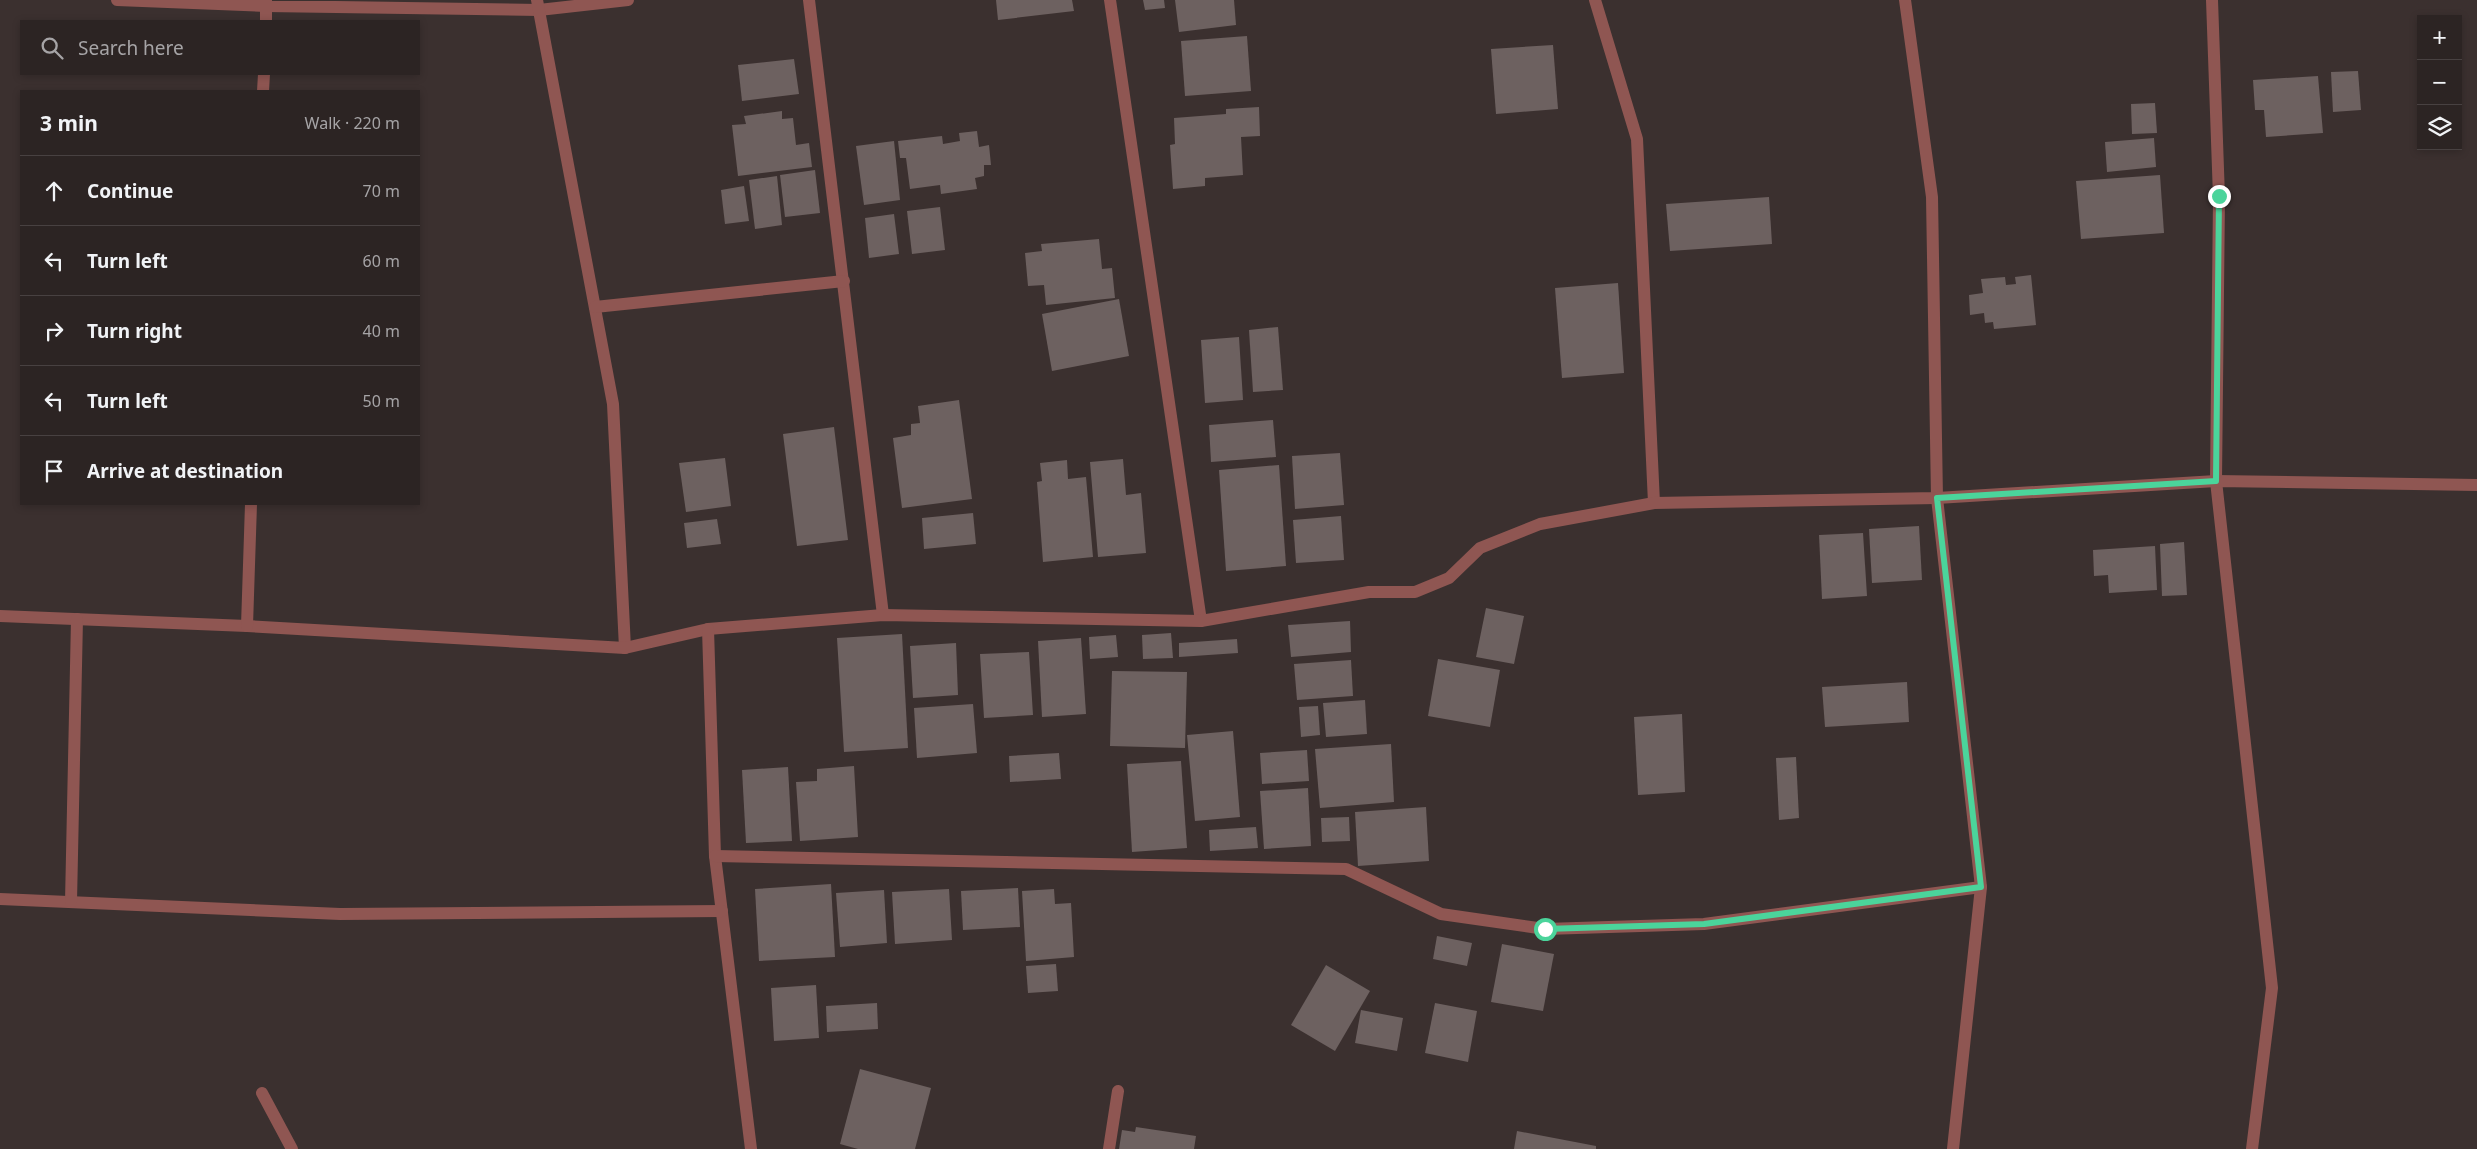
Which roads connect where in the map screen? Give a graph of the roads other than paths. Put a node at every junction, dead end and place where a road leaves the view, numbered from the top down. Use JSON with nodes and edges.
{"nodes":[{"id":1,"x":117,"y":0,"type":"edge"},
{"id":2,"x":628,"y":0,"type":"edge"},
{"id":3,"x":810,"y":0,"type":"edge"},
{"id":4,"x":1110,"y":0,"type":"edge"},
{"id":5,"x":1595,"y":0,"type":"edge"},
{"id":6,"x":1905,"y":0,"type":"edge"},
{"id":7,"x":2212,"y":0,"type":"edge"},
{"id":8,"x":266,"y":3,"type":"edge"},
{"id":9,"x":538,"y":5,"type":"edge"},
{"id":10,"x":266,"y":20,"type":"edge"},
{"id":11,"x":264,"y":75,"type":"edge"},
{"id":12,"x":264,"y":90,"type":"edge"},
{"id":13,"x":844,"y":281,"type":"junction"},
{"id":14,"x":595,"y":307,"type":"junction"},
{"id":15,"x":2216,"y":481,"type":"junction"},
{"id":16,"x":2477,"y":485,"type":"edge"},
{"id":17,"x":1937,"y":498,"type":"junction"},
{"id":18,"x":1654,"y":503,"type":"junction"},
{"id":19,"x":251,"y":505,"type":"edge"},
{"id":20,"x":883,"y":615,"type":"junction"},
{"id":21,"x":0,"y":616,"type":"edge"},
{"id":22,"x":77,"y":619,"type":"junction"},
{"id":23,"x":1200,"y":621,"type":"junction"},
{"id":24,"x":247,"y":626,"type":"junction"},
{"id":25,"x":708,"y":629,"type":"junction"},
{"id":26,"x":625,"y":648,"type":"junction"},
{"id":27,"x":715,"y":856,"type":"junction"},
{"id":28,"x":1981,"y":887,"type":"junction"},
{"id":29,"x":0,"y":899,"type":"edge"},
{"id":30,"x":71,"y":902,"type":"junction"},
{"id":31,"x":722,"y":911,"type":"junction"},
{"id":32,"x":1118,"y":1091,"type":"dead end"},
{"id":33,"x":262,"y":1092,"type":"dead end"},
{"id":34,"x":292,"y":1149,"type":"edge"},
{"id":35,"x":751,"y":1149,"type":"edge"},
{"id":36,"x":1109,"y":1149,"type":"edge"},
{"id":37,"x":1953,"y":1149,"type":"edge"},
{"id":38,"x":2252,"y":1149,"type":"edge"}],
"edges":[{"from":1,"to":8,"type":"street"},
{"from":2,"to":9,"type":"street"},
{"from":3,"to":13,"type":"street"},
{"from":4,"to":23,"type":"street"},
{"from":5,"to":18,"type":"street"},
{"from":6,"to":17,"type":"street"},
{"from":7,"to":15,"type":"street"},
{"from":8,"to":9,"type":"street"},
{"from":8,"to":10,"type":"street"},
{"from":9,"to":14,"type":"street"},
{"from":11,"to":12,"type":"street"},
{"from":13,"to":14,"type":"street"},
{"from":13,"to":20,"type":"street"},
{"from":14,"to":26,"type":"street"},
{"from":15,"to":16,"type":"street"},
{"from":15,"to":17,"type":"street"},
{"from":15,"to":38,"type":"street"},
{"from":17,"to":18,"type":"street"},
{"from":17,"to":28,"type":"street"},
{"from":18,"to":23,"type":"street"},
{"from":19,"to":24,"type":"street"},
{"from":20,"to":23,"type":"street"},
{"from":20,"to":25,"type":"street"},
{"from":21,"to":22,"type":"street"},
{"from":22,"to":24,"type":"street"},
{"from":22,"to":30,"type":"street"},
{"from":24,"to":26,"type":"street"},
{"from":25,"to":26,"type":"street"},
{"from":25,"to":27,"type":"street"},
{"from":27,"to":28,"type":"street"},
{"from":27,"to":31,"type":"street"},
{"from":28,"to":37,"type":"street"},
{"from":29,"to":30,"type":"street"},
{"from":30,"to":31,"type":"street"},
{"from":31,"to":35,"type":"street"},
{"from":32,"to":36,"type":"street"},
{"from":33,"to":34,"type":"street"}]}
